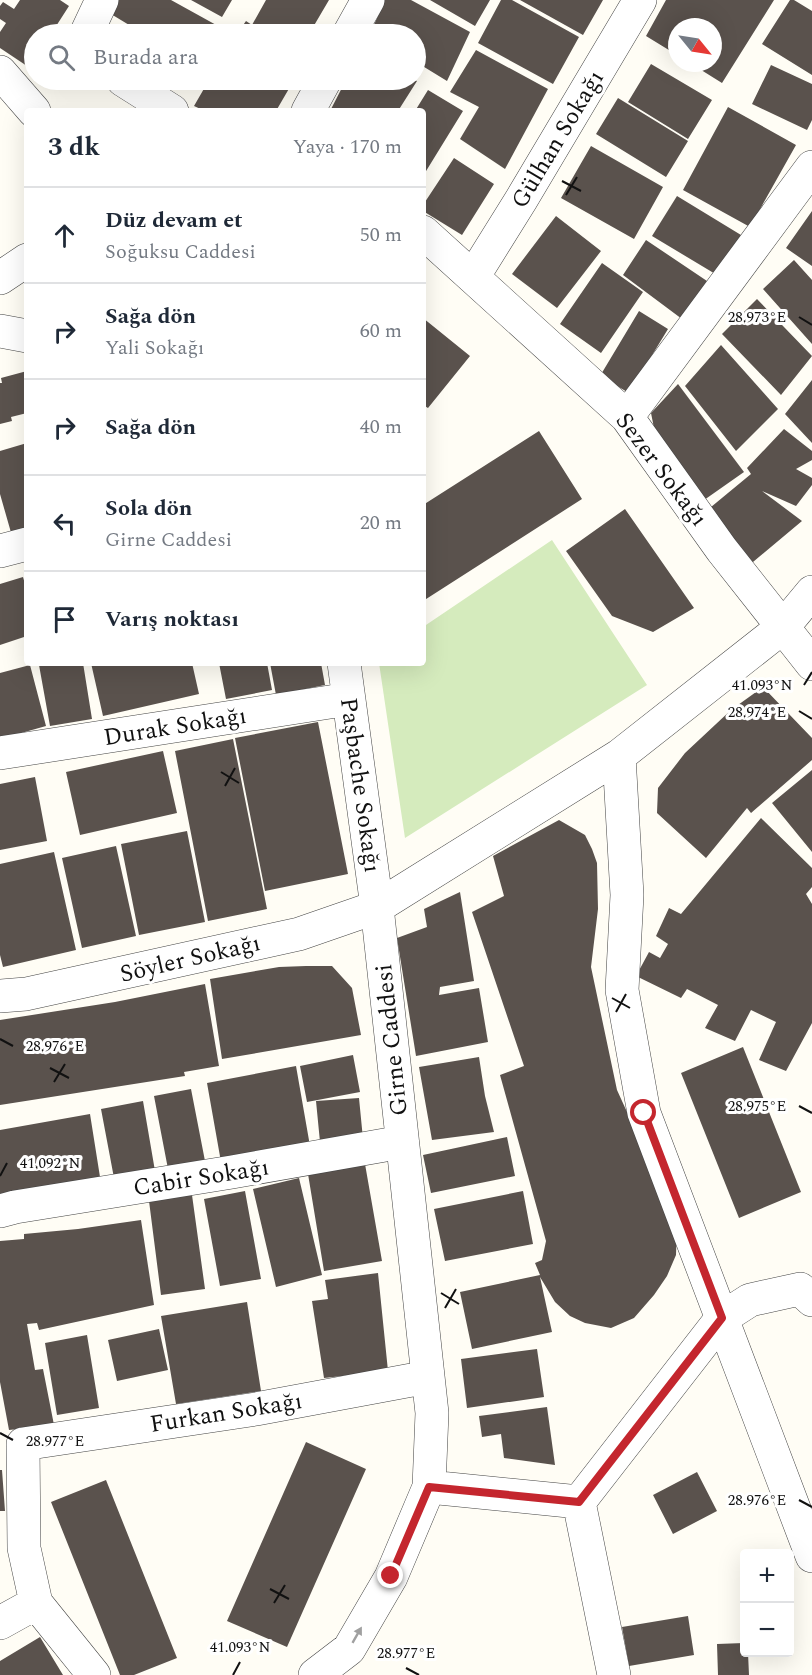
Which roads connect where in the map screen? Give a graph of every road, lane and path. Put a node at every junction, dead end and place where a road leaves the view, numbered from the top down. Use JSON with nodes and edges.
{"nodes":[{"id":1,"x":102,"y":0,"type":"edge"},
{"id":2,"x":368,"y":0,"type":"edge"},
{"id":3,"x":640,"y":0,"type":"edge"},
{"id":4,"x":91,"y":24,"type":"edge"},
{"id":5,"x":355,"y":24,"type":"edge"},
{"id":6,"x":0,"y":72,"type":"edge"},
{"id":7,"x":139,"y":90,"type":"edge"},
{"id":8,"x":320,"y":90,"type":"edge"},
{"id":9,"x":0,"y":98,"type":"edge"},
{"id":10,"x":30,"y":108,"type":"edge"},
{"id":11,"x":167,"y":108,"type":"edge"},
{"id":12,"x":310,"y":108,"type":"edge"},
{"id":13,"x":24,"y":111,"type":"edge"},
{"id":14,"x":812,"y":167,"type":"edge"},
{"id":15,"x":426,"y":235,"type":"edge"},
{"id":16,"x":426,"y":254,"type":"edge"},
{"id":17,"x":24,"y":262,"type":"edge"},
{"id":18,"x":473,"y":277,"type":"junction"},
{"id":19,"x":0,"y":278,"type":"edge"},
{"id":20,"x":0,"y":331,"type":"edge"},
{"id":21,"x":24,"y":335,"type":"edge"},
{"id":22,"x":627,"y":417,"type":"junction"},
{"id":23,"x":24,"y":545,"type":"edge"},
{"id":24,"x":0,"y":551,"type":"edge"},
{"id":25,"x":812,"y":592,"type":"edge"},
{"id":26,"x":783,"y":627,"type":"junction"},
{"id":27,"x":812,"y":664,"type":"edge"},
{"id":28,"x":344,"y":666,"type":"edge"},
{"id":29,"x":349,"y":699,"type":"junction"},
{"id":30,"x":0,"y":753,"type":"edge"},
{"id":31,"x":618,"y":756,"type":"junction"},
{"id":32,"x":377,"y":907,"type":"junction"},
{"id":33,"x":0,"y":996,"type":"edge"},
{"id":34,"x":402,"y":1142,"type":"junction"},
{"id":35,"x":0,"y":1211,"type":"edge"},
{"id":36,"x":812,"y":1300,"type":"edge"},
{"id":37,"x":722,"y":1318,"type":"junction"},
{"id":38,"x":428,"y":1377,"type":"junction"},
{"id":39,"x":12,"y":1438,"type":"edge"},
{"id":40,"x":429,"y":1487,"type":"junction"},
{"id":41,"x":579,"y":1502,"type":"junction"},
{"id":42,"x":812,"y":1556,"type":"edge"},
{"id":43,"x":36,"y":1603,"type":"junction"},
{"id":44,"x":0,"y":1623,"type":"edge"},
{"id":45,"x":94,"y":1675,"type":"edge"},
{"id":46,"x":315,"y":1675,"type":"edge"},
{"id":47,"x":614,"y":1675,"type":"edge"}],
"edges":[{"from":1,"to":4,"type":"street"},
{"from":2,"to":5,"type":"street"},
{"from":3,"to":18,"type":"street","name":"Gülhan Sokağı"},
{"from":6,"to":10,"type":"street"},
{"from":7,"to":11,"type":"street"},
{"from":8,"to":12,"type":"street"},
{"from":9,"to":13,"type":"street"},
{"from":14,"to":22,"type":"street"},
{"from":15,"to":18,"type":"street","name":"Sezer Sokağı"},
{"from":16,"to":18,"type":"street"},
{"from":17,"to":19,"type":"street"},
{"from":18,"to":22,"type":"street","name":"Sezer Sokağı"},
{"from":20,"to":21,"type":"street"},
{"from":22,"to":26,"type":"street","name":"Sezer Sokağı"},
{"from":23,"to":24,"type":"street"},
{"from":25,"to":26,"type":"street"},
{"from":26,"to":27,"type":"street","name":"Sezer Sokağı"},
{"from":26,"to":31,"type":"street"},
{"from":28,"to":29,"type":"street","name":"Paşbache Sokağı"},
{"from":29,"to":30,"type":"street","name":"Durak Sokağı"},
{"from":29,"to":32,"type":"street","name":"Paşbache Sokağı"},
{"from":31,"to":32,"type":"street"},
{"from":31,"to":37,"type":"street"},
{"from":32,"to":33,"type":"street","name":"Söyler Sokağı"},
{"from":32,"to":34,"type":"street","name":"Girne Caddesi"},
{"from":34,"to":35,"type":"street","name":"Cabir Sokağı"},
{"from":34,"to":38,"type":"street","name":"Girne Caddesi"},
{"from":36,"to":37,"type":"street"},
{"from":37,"to":41,"type":"street"},
{"from":37,"to":42,"type":"street"},
{"from":38,"to":39,"type":"street","name":"Furkan Sokağı"},
{"from":38,"to":40,"type":"street","name":"Girne Caddesi"},
{"from":39,"to":43,"type":"street"},
{"from":40,"to":41,"type":"street"},
{"from":46,"to":40,"type":"street","name":"Girne Caddesi","one_way":true},
{"from":41,"to":47,"type":"street"},
{"from":43,"to":44,"type":"street"},
{"from":43,"to":45,"type":"street"}]}
